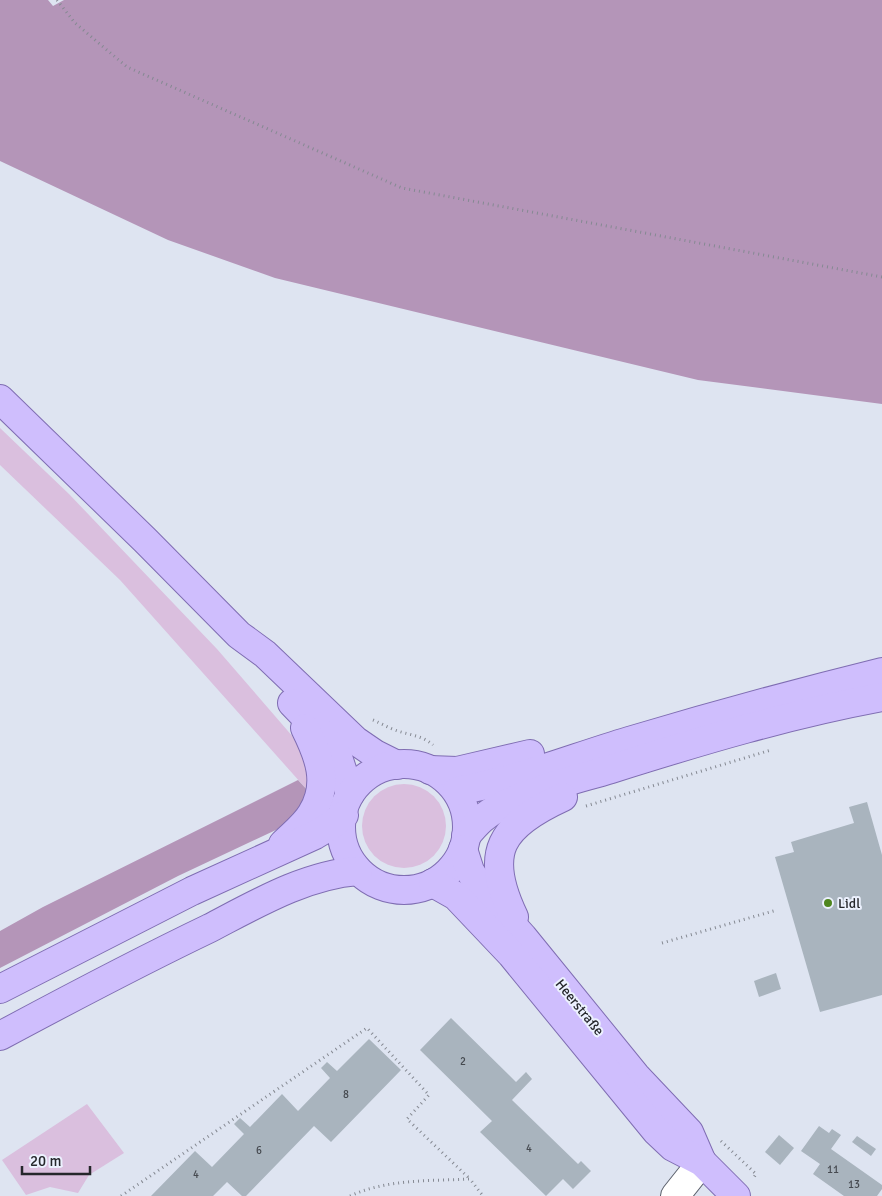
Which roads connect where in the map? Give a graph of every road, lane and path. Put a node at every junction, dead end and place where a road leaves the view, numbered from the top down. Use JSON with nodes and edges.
{"nodes":[{"id":1,"x":57,"y":0,"type":"edge"},
{"id":2,"x":882,"y":277,"type":"edge"},
{"id":3,"x":0,"y":399,"type":"edge"},
{"id":4,"x":239,"y":635,"type":"junction"},
{"id":5,"x":882,"y":672,"type":"edge"},
{"id":6,"x":882,"y":696,"type":"edge"},
{"id":7,"x":294,"y":705,"type":"junction"},
{"id":8,"x":366,"y":716,"type":"dead end"},
{"id":9,"x":778,"y":748,"type":"dead end"},
{"id":10,"x":633,"y":751,"type":"junction"},
{"id":11,"x":435,"y":760,"type":"junction"},
{"id":12,"x":397,"y":765,"type":"junction"},
{"id":13,"x":457,"y":791,"type":"junction"},
{"id":14,"x":347,"y":804,"type":"junction"},
{"id":15,"x":580,"y":808,"type":"dead end"},
{"id":16,"x":464,"y":843,"type":"junction"},
{"id":17,"x":273,"y":853,"type":"junction"},
{"id":18,"x":358,"y":871,"type":"junction"},
{"id":19,"x":433,"y":883,"type":"junction"},
{"id":20,"x":777,"y":910,"type":"dead end"},
{"id":21,"x":523,"y":937,"type":"junction"},
{"id":22,"x":662,"y":943,"type":"dead end"},
{"id":23,"x":0,"y":989,"type":"edge"},
{"id":24,"x":0,"y":1036,"type":"edge"},
{"id":25,"x":702,"y":1162,"type":"junction"},
{"id":26,"x":470,"y":1180,"type":"junction"},
{"id":27,"x":121,"y":1196,"type":"edge"},
{"id":28,"x":350,"y":1196,"type":"edge"},
{"id":29,"x":483,"y":1196,"type":"edge"},
{"id":30,"x":675,"y":1196,"type":"edge"},
{"id":31,"x":736,"y":1196,"type":"edge"}],
"edges":[{"from":1,"to":2,"type":"path"},
{"from":3,"to":4,"type":"main road"},
{"from":4,"to":7,"type":"main road"},
{"from":4,"to":12,"type":"main road"},
{"from":5,"to":10,"type":"main road"},
{"from":6,"to":10,"type":"main road"},
{"from":7,"to":14,"type":"main road"},
{"from":7,"to":17,"type":"main road"},
{"from":8,"to":11,"type":"path"},
{"from":9,"to":15,"type":"path"},
{"from":10,"to":11,"type":"main road"},
{"from":10,"to":13,"type":"main road"},
{"from":10,"to":16,"type":"main road"},
{"from":10,"to":21,"type":"main road"},
{"from":11,"to":12,"type":"main road"},
{"from":11,"to":13,"type":"main road"},
{"from":12,"to":14,"type":"main road"},
{"from":13,"to":16,"type":"main road"},
{"from":14,"to":17,"type":"main road"},
{"from":14,"to":18,"type":"main road"},
{"from":16,"to":19,"type":"main road"},
{"from":16,"to":21,"type":"main road","name":"Heerstraße"},
{"from":17,"to":23,"type":"main road"},
{"from":18,"to":19,"type":"main road"},
{"from":18,"to":24,"type":"main road"},
{"from":19,"to":25,"type":"main road","name":"Heerstraße"},
{"from":20,"to":22,"type":"path"},
{"from":21,"to":25,"type":"main road","name":"Heerstraße"},
{"from":25,"to":30,"type":"street"},
{"from":25,"to":31,"type":"main road","name":"Heerstraße"},
{"from":26,"to":27,"type":"path"},
{"from":26,"to":28,"type":"path"},
{"from":26,"to":29,"type":"path"}]}
